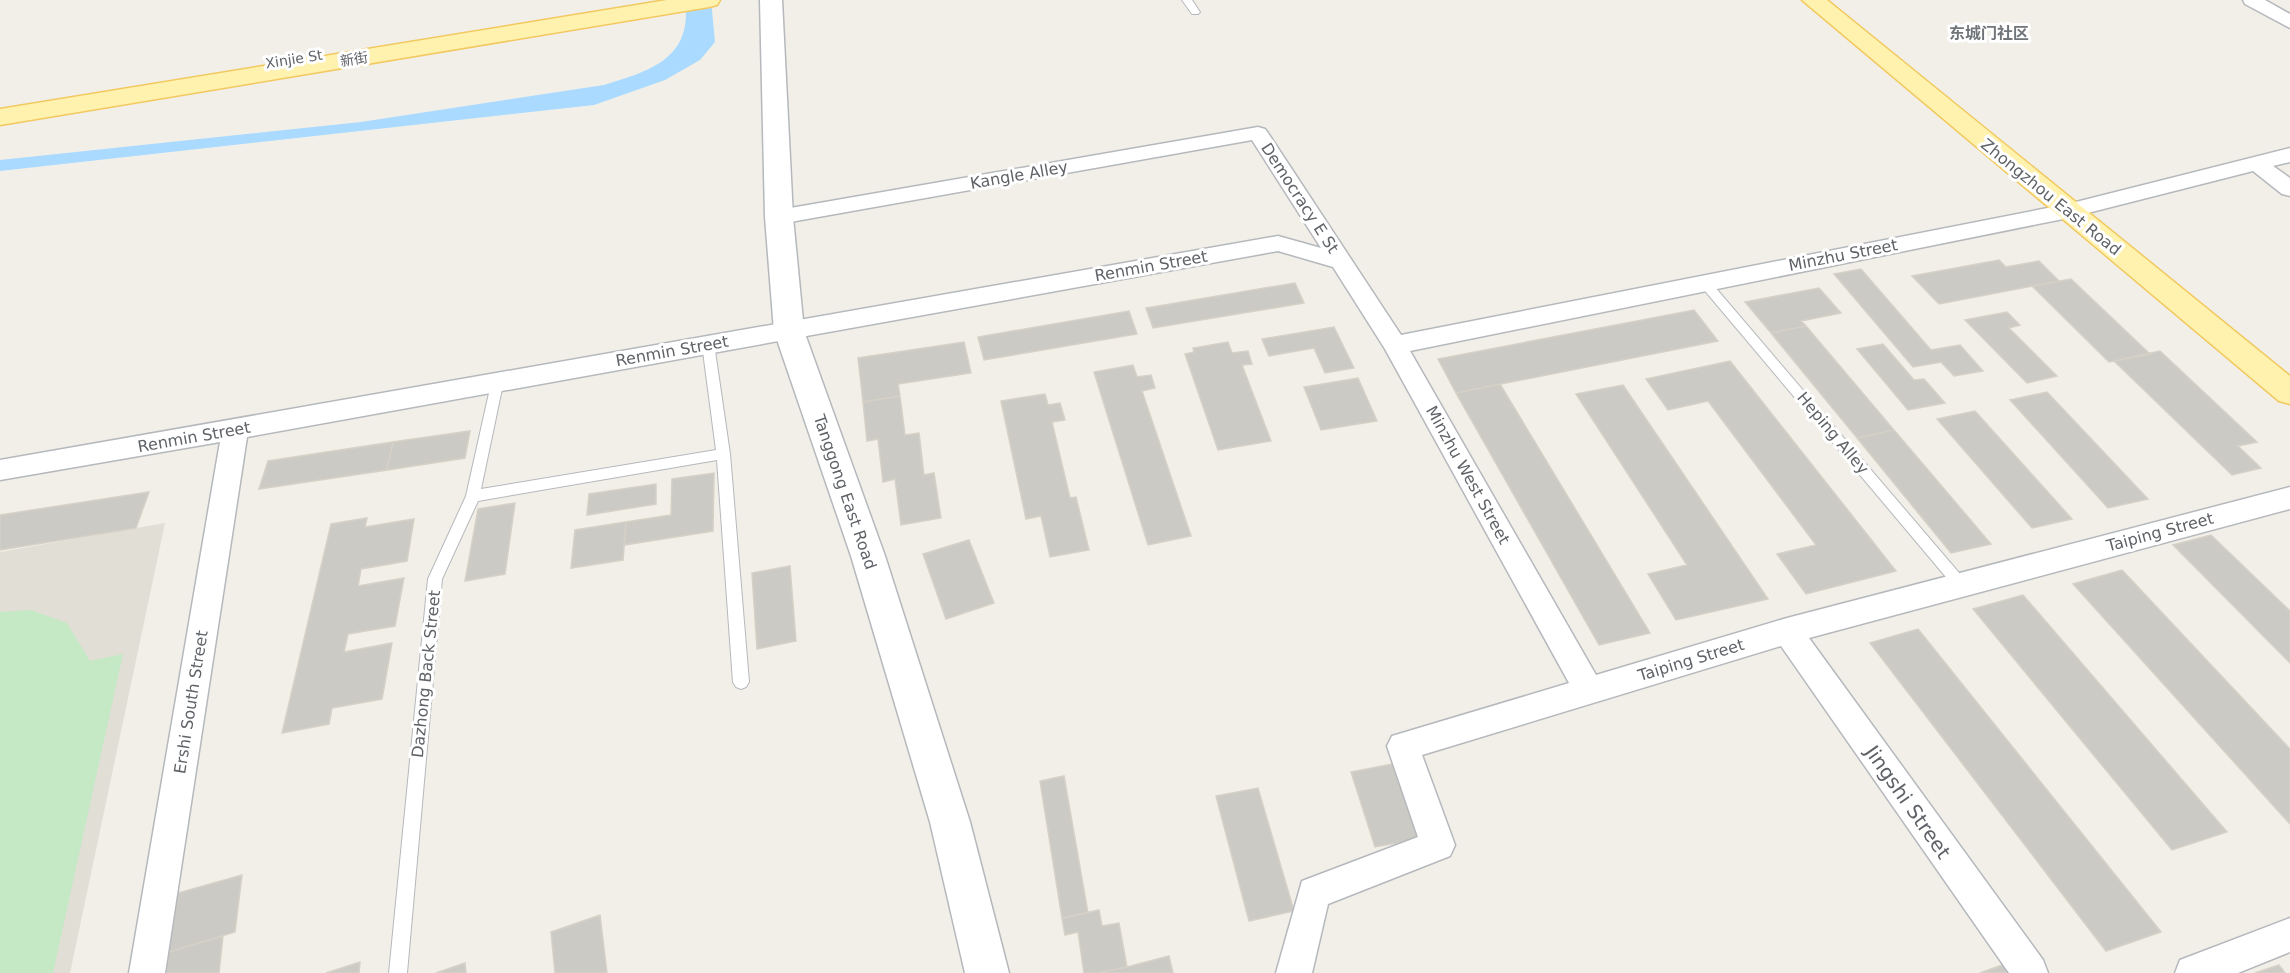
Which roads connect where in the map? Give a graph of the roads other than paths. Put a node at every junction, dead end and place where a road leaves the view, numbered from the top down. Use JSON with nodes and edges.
{"nodes":[{"id":1,"x":709,"y":0,"type":"edge"},
{"id":2,"x":771,"y":0,"type":"edge"},
{"id":3,"x":1187,"y":0,"type":"edge"},
{"id":4,"x":1813,"y":0,"type":"edge"},
{"id":5,"x":1837,"y":0,"type":"edge"},
{"id":6,"x":2252,"y":0,"type":"edge"},
{"id":7,"x":661,"y":4,"type":"edge"},
{"id":8,"x":1195,"y":12,"type":"dead end"},
{"id":9,"x":2290,"y":22,"type":"edge"},
{"id":10,"x":0,"y":107,"type":"edge"},
{"id":11,"x":0,"y":117,"type":"edge"},
{"id":12,"x":1258,"y":133,"type":"joint"},
{"id":13,"x":2290,"y":155,"type":"edge"},
{"id":14,"x":2256,"y":163,"type":"junction"},
{"id":15,"x":2290,"y":189,"type":"edge"},
{"id":16,"x":2079,"y":208,"type":"junction"},
{"id":17,"x":779,"y":217,"type":"junction"},
{"id":18,"x":1342,"y":262,"type":"junction"},
{"id":19,"x":1704,"y":282,"type":"junction"},
{"id":20,"x":789,"y":331,"type":"junction"},
{"id":21,"x":708,"y":344,"type":"junction"},
{"id":22,"x":1395,"y":345,"type":"junction"},
{"id":23,"x":2290,"y":371,"type":"edge"},
{"id":24,"x":497,"y":384,"type":"junction"},
{"id":25,"x":2290,"y":393,"type":"edge"},
{"id":26,"x":235,"y":430,"type":"junction"},
{"id":27,"x":723,"y":454,"type":"junction"},
{"id":28,"x":0,"y":470,"type":"edge"},
{"id":29,"x":473,"y":496,"type":"junction"},
{"id":30,"x":2290,"y":498,"type":"edge"},
{"id":31,"x":1961,"y":585,"type":"junction"},
{"id":32,"x":1787,"y":631,"type":"junction"},
{"id":33,"x":741,"y":682,"type":"dead end"},
{"id":34,"x":1589,"y":691,"type":"junction"},
{"id":35,"x":2290,"y":935,"type":"edge"},
{"id":36,"x":147,"y":973,"type":"edge"},
{"id":37,"x":398,"y":973,"type":"edge"},
{"id":38,"x":987,"y":973,"type":"edge"},
{"id":39,"x":1294,"y":973,"type":"edge"},
{"id":40,"x":2030,"y":973,"type":"edge"},
{"id":41,"x":2193,"y":973,"type":"edge"}],
"edges":[{"from":1,"to":7,"type":"main road","name":"新街"},
{"from":2,"to":17,"type":"street","name":"Tanggong East Road"},
{"from":3,"to":8,"type":"lane"},
{"from":4,"to":16,"type":"main road","name":"Zhongzhou East Road"},
{"from":5,"to":16,"type":"main road","name":"Zhongzhou East Road"},
{"from":6,"to":9,"type":"street"},
{"from":7,"to":10,"type":"main road","name":"Xinjie St"},
{"from":7,"to":11,"type":"main road","name":"新街"},
{"from":12,"to":17,"type":"street","name":"Kangle Alley"},
{"from":12,"to":18,"type":"street","name":"Democracy E St"},
{"from":13,"to":14,"type":"street","name":"Minzhu Street"},
{"from":14,"to":15,"type":"street"},
{"from":14,"to":16,"type":"street","name":"Minzhu Street"},
{"from":16,"to":19,"type":"street","name":"Minzhu Street"},
{"from":16,"to":23,"type":"main road","name":"Zhongzhou East Road"},
{"from":16,"to":25,"type":"main road","name":"Zhongzhou East Road"},
{"from":17,"to":20,"type":"street","name":"Tanggong East Road"},
{"from":18,"to":20,"type":"street","name":"Renmin Street"},
{"from":18,"to":22,"type":"street","name":"Minzhu West Street"},
{"from":19,"to":22,"type":"street","name":"Minzhu Street"},
{"from":19,"to":31,"type":"lane","name":"Heping Alley"},
{"from":20,"to":21,"type":"street","name":"Renmin Street"},
{"from":20,"to":38,"type":"street","name":"Tanggong East Road"},
{"from":21,"to":24,"type":"street","name":"Renmin Street"},
{"from":21,"to":27,"type":"lane"},
{"from":22,"to":34,"type":"street","name":"Minzhu West Street"},
{"from":24,"to":26,"type":"street","name":"Renmin Street"},
{"from":24,"to":29,"type":"lane","name":"Dazhong Back Street"},
{"from":26,"to":28,"type":"street","name":"Renmin Street"},
{"from":26,"to":36,"type":"street","name":"Ershi South Street"},
{"from":27,"to":29,"type":"lane"},
{"from":27,"to":33,"type":"lane"},
{"from":29,"to":37,"type":"lane","name":"Dazhong Back Street"},
{"from":30,"to":31,"type":"street","name":"Taiping Street"},
{"from":31,"to":32,"type":"street","name":"Taiping Street"},
{"from":32,"to":34,"type":"street","name":"Taiping Street"},
{"from":32,"to":40,"type":"street","name":"Jingshi Street"},
{"from":34,"to":39,"type":"street","name":"Taiping Street"},
{"from":35,"to":41,"type":"street"}]}
